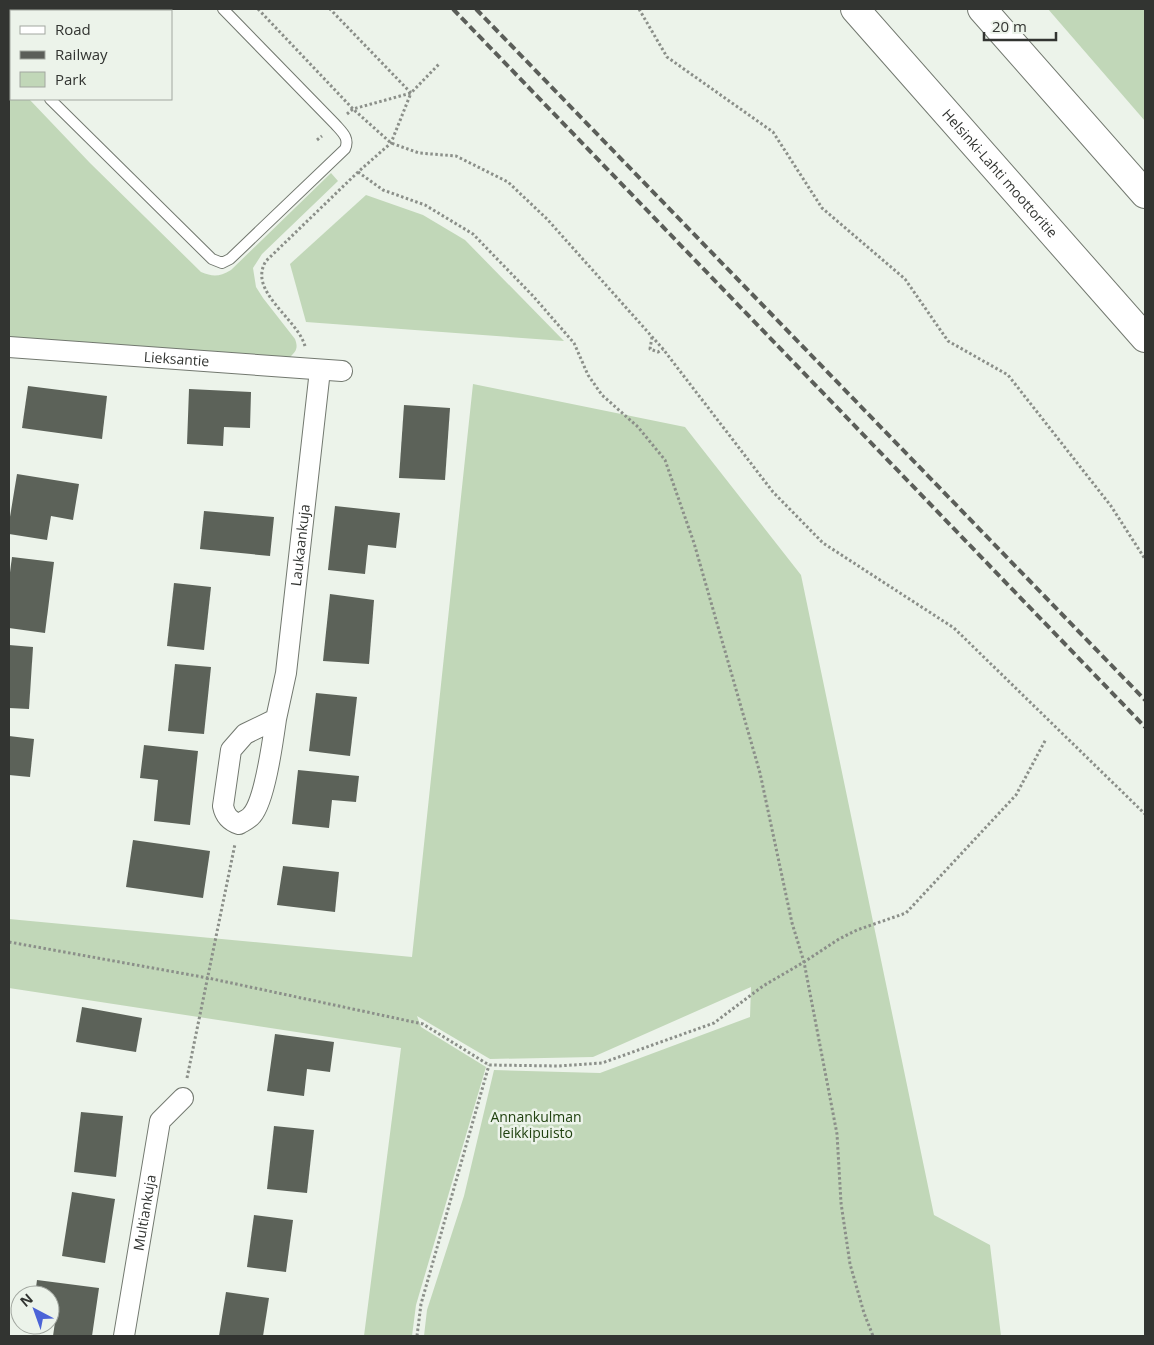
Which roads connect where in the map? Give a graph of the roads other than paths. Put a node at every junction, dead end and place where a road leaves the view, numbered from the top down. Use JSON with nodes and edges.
{"nodes":[{"id":1,"x":223,"y":9,"type":"edge"},
{"id":2,"x":855,"y":9,"type":"edge"},
{"id":3,"x":982,"y":9,"type":"edge"},
{"id":4,"x":51,"y":100,"type":"edge"},
{"id":5,"x":1145,"y":194,"type":"edge"},
{"id":6,"x":1145,"y":338,"type":"edge"},
{"id":7,"x":9,"y":347,"type":"edge"},
{"id":8,"x":320,"y":370,"type":"junction"},
{"id":9,"x":342,"y":371,"type":"dead end"},
{"id":10,"x":276,"y":719,"type":"junction"},
{"id":11,"x":183,"y":1098,"type":"road end"},
{"id":12,"x":124,"y":1336,"type":"edge"}],
"edges":[{"from":1,"to":4,"type":"lane"},
{"from":2,"to":6,"type":"highway","name":"Helsinki-Lahti moottoritie"},
{"from":3,"to":5,"type":"highway"},
{"from":7,"to":8,"type":"street","name":"Lieksantie"},
{"from":8,"to":9,"type":"street","name":"Lieksantie"},
{"from":8,"to":10,"type":"street","name":"Laukaankuja"},
{"from":10,"to":10,"type":"street","name":"Laukaankuja"},
{"from":11,"to":12,"type":"street","name":"Multiankuja"}]}
